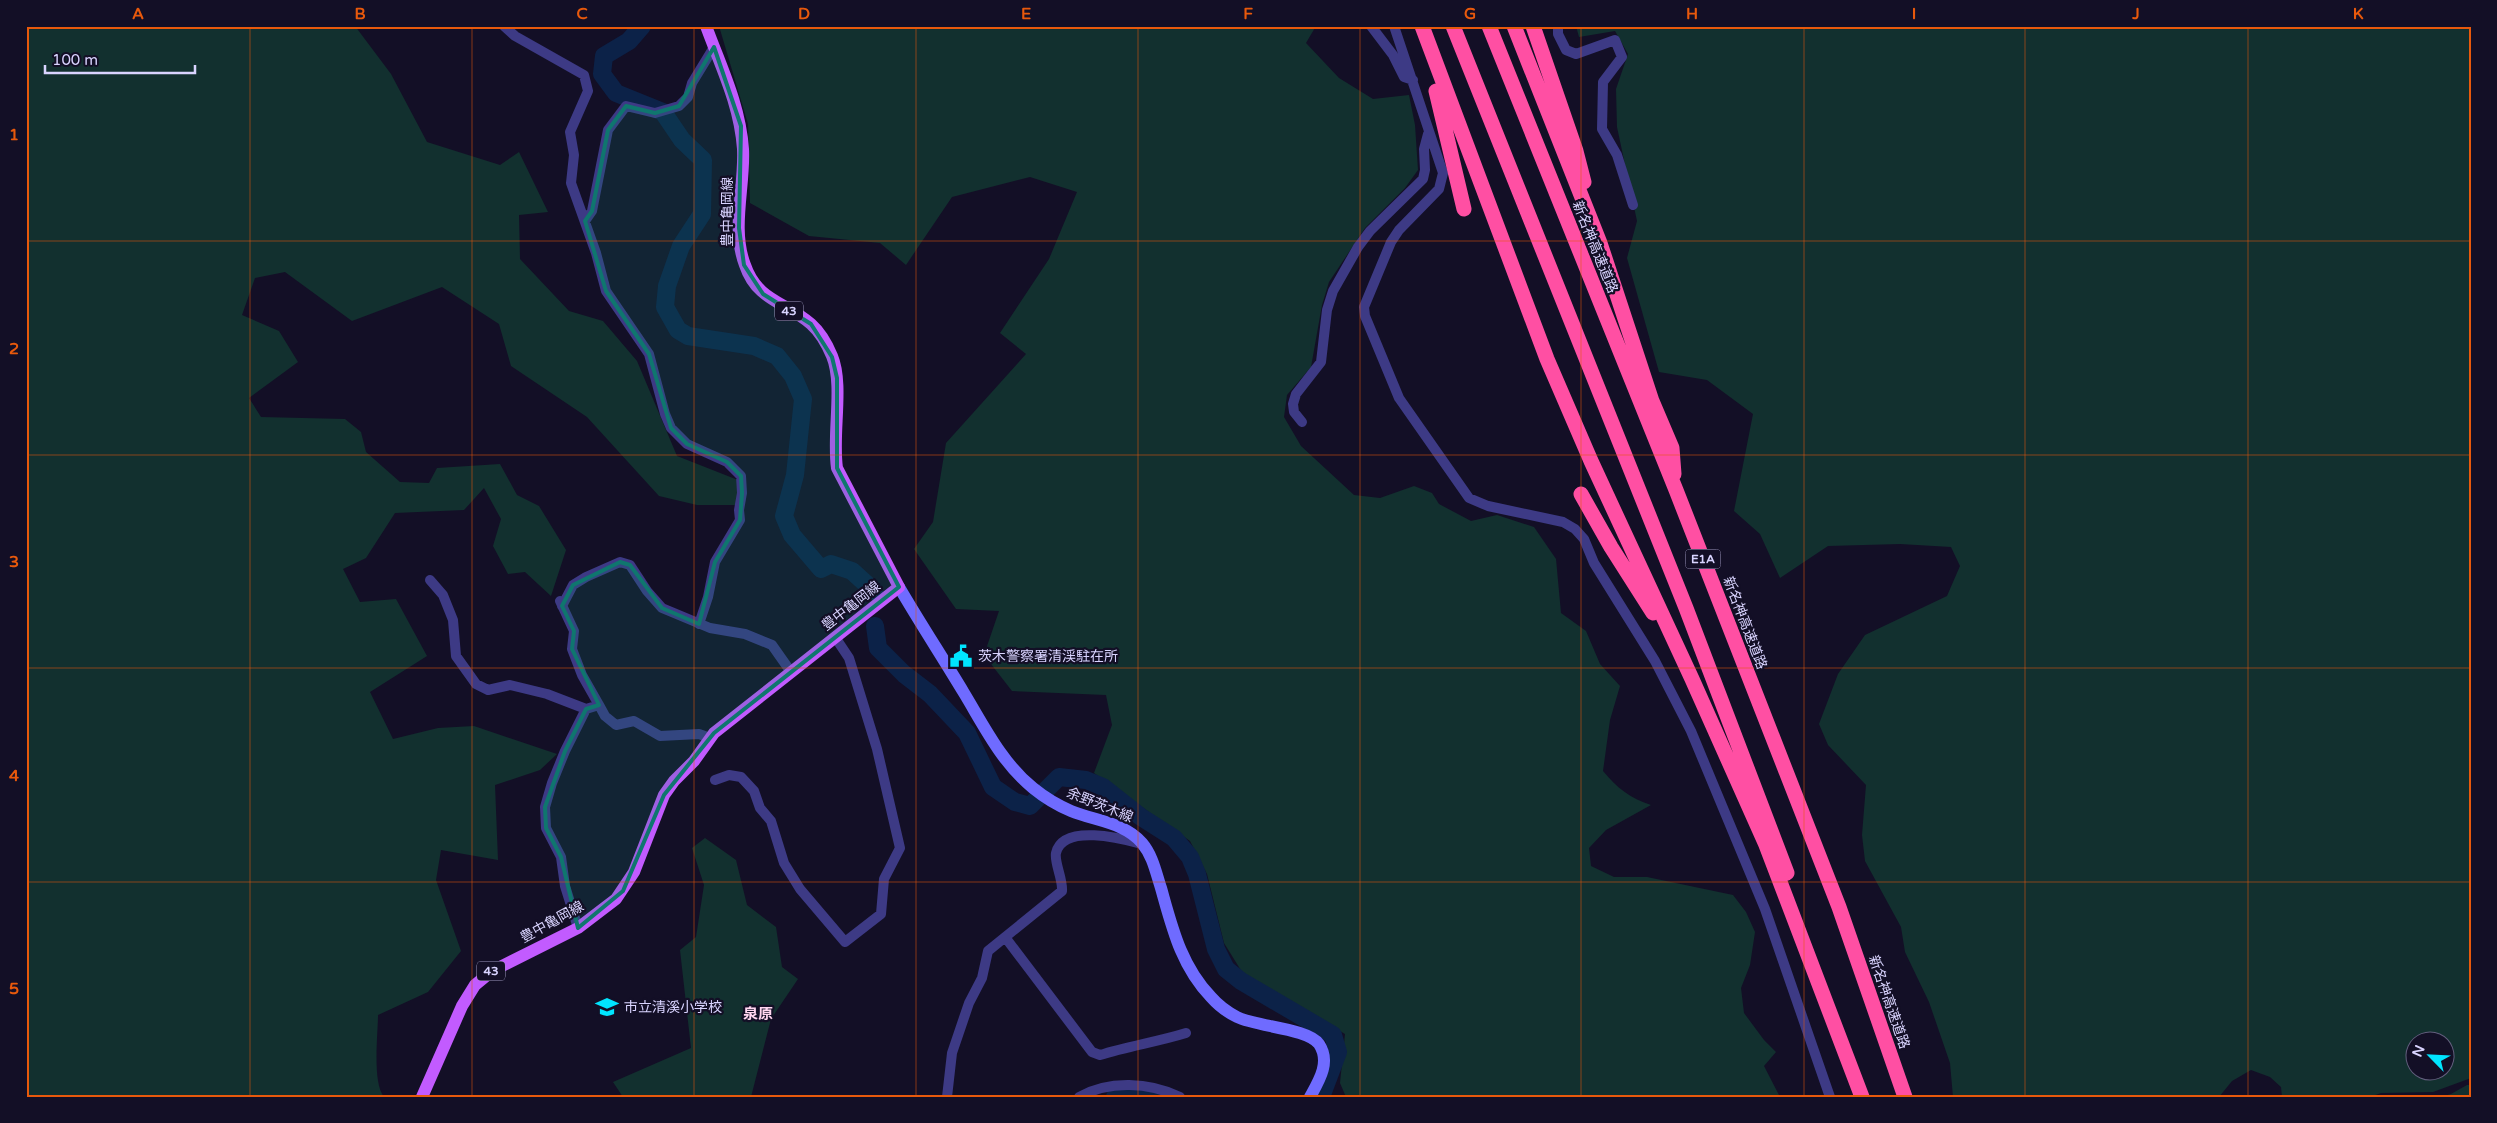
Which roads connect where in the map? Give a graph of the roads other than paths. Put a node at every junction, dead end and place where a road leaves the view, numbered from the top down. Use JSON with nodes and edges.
{"nodes":[{"id":1,"x":504,"y":26,"type":"edge"},
{"id":2,"x":706,"y":26,"type":"edge"},
{"id":3,"x":1371,"y":26,"type":"edge"},
{"id":4,"x":1394,"y":26,"type":"edge"},
{"id":5,"x":1421,"y":26,"type":"edge"},
{"id":6,"x":1453,"y":26,"type":"edge"},
{"id":7,"x":1489,"y":26,"type":"edge"},
{"id":8,"x":1514,"y":26,"type":"edge"},
{"id":9,"x":1533,"y":26,"type":"edge"},
{"id":10,"x":1558,"y":26,"type":"edge"},
{"id":11,"x":714,"y":48,"type":"junction"},
{"id":12,"x":1413,"y":80,"type":"junction"},
{"id":13,"x":1428,"y":134,"type":"junction"},
{"id":14,"x":1632,"y":205,"type":"dead end"},
{"id":15,"x":1464,"y":209,"type":"dead end"},
{"id":16,"x":585,"y":221,"type":"junction"},
{"id":17,"x":1600,"y":243,"type":"junction"},
{"id":18,"x":1302,"y":422,"type":"dead end"},
{"id":19,"x":1676,"y":490,"type":"junction"},
{"id":20,"x":1581,"y":494,"type":"dead end"},
{"id":21,"x":430,"y":580,"type":"dead end"},
{"id":22,"x":899,"y":587,"type":"junction"},
{"id":23,"x":699,"y":624,"type":"junction"},
{"id":24,"x":835,"y":637,"type":"junction"},
{"id":25,"x":791,"y":672,"type":"junction"},
{"id":26,"x":1692,"y":679,"type":"junction"},
{"id":27,"x":600,"y":705,"type":"junction"},
{"id":28,"x":586,"y":709,"type":"junction"},
{"id":29,"x":710,"y":738,"type":"junction"},
{"id":30,"x":715,"y":780,"type":"dead end"},
{"id":31,"x":1143,"y":845,"type":"junction"},
{"id":32,"x":578,"y":928,"type":"junction"},
{"id":33,"x":1005,"y":938,"type":"junction"},
{"id":34,"x":1186,"y":1033,"type":"dead end"},
{"id":35,"x":422,"y":1097,"type":"edge"},
{"id":36,"x":947,"y":1097,"type":"edge"},
{"id":37,"x":1079,"y":1097,"type":"edge"},
{"id":38,"x":1180,"y":1097,"type":"edge"},
{"id":39,"x":1310,"y":1097,"type":"edge"},
{"id":40,"x":1830,"y":1097,"type":"edge"},
{"id":41,"x":1863,"y":1097,"type":"edge"},
{"id":42,"x":1905,"y":1097,"type":"edge"}],
"edges":[{"from":1,"to":16,"type":"street"},
{"from":2,"to":11,"type":"main road","name":"豊中亀岡線","number":"43"},
{"from":3,"to":12,"type":"street"},
{"from":4,"to":12,"type":"street"},
{"from":5,"to":15,"type":"highway"},
{"from":5,"to":26,"type":"highway"},
{"from":6,"to":41,"type":"highway","number":"E1A"},
{"from":7,"to":19,"type":"highway","name":"新名神高速道路","number":"E1A"},
{"from":8,"to":17,"type":"highway"},
{"from":9,"to":17,"type":"highway"},
{"from":10,"to":14,"type":"street"},
{"from":11,"to":16,"type":"street"},
{"from":11,"to":22,"type":"main road","name":"豊中亀岡線","number":"43"},
{"from":12,"to":13,"type":"street"},
{"from":13,"to":18,"type":"street"},
{"from":13,"to":40,"type":"street"},
{"from":16,"to":23,"type":"street"},
{"from":17,"to":19,"type":"highway"},
{"from":19,"to":42,"type":"highway","name":"新名神高速道路","number":"E1A"},
{"from":20,"to":26,"type":"highway"},
{"from":21,"to":28,"type":"street"},
{"from":22,"to":24,"type":"main road","name":"豊中亀岡線","number":"43"},
{"from":22,"to":31,"type":"main road","name":"余野茨木線"},
{"from":23,"to":25,"type":"street"},
{"from":23,"to":27,"type":"street"},
{"from":24,"to":25,"type":"main road","name":"豊中亀岡線","number":"43"},
{"from":24,"to":30,"type":"street"},
{"from":25,"to":29,"type":"main road","name":"豊中亀岡線","number":"43"},
{"from":26,"to":41,"type":"highway"},
{"from":27,"to":28,"type":"street"},
{"from":27,"to":29,"type":"street"},
{"from":28,"to":32,"type":"street"},
{"from":29,"to":32,"type":"main road","name":"豊中亀岡線","number":"43"},
{"from":31,"to":33,"type":"street"},
{"from":31,"to":39,"type":"main road","name":"余野茨木線"},
{"from":32,"to":35,"type":"main road","name":"豊中亀岡線","number":"43"},
{"from":33,"to":34,"type":"street"},
{"from":33,"to":36,"type":"street"},
{"from":37,"to":38,"type":"street"}]}
